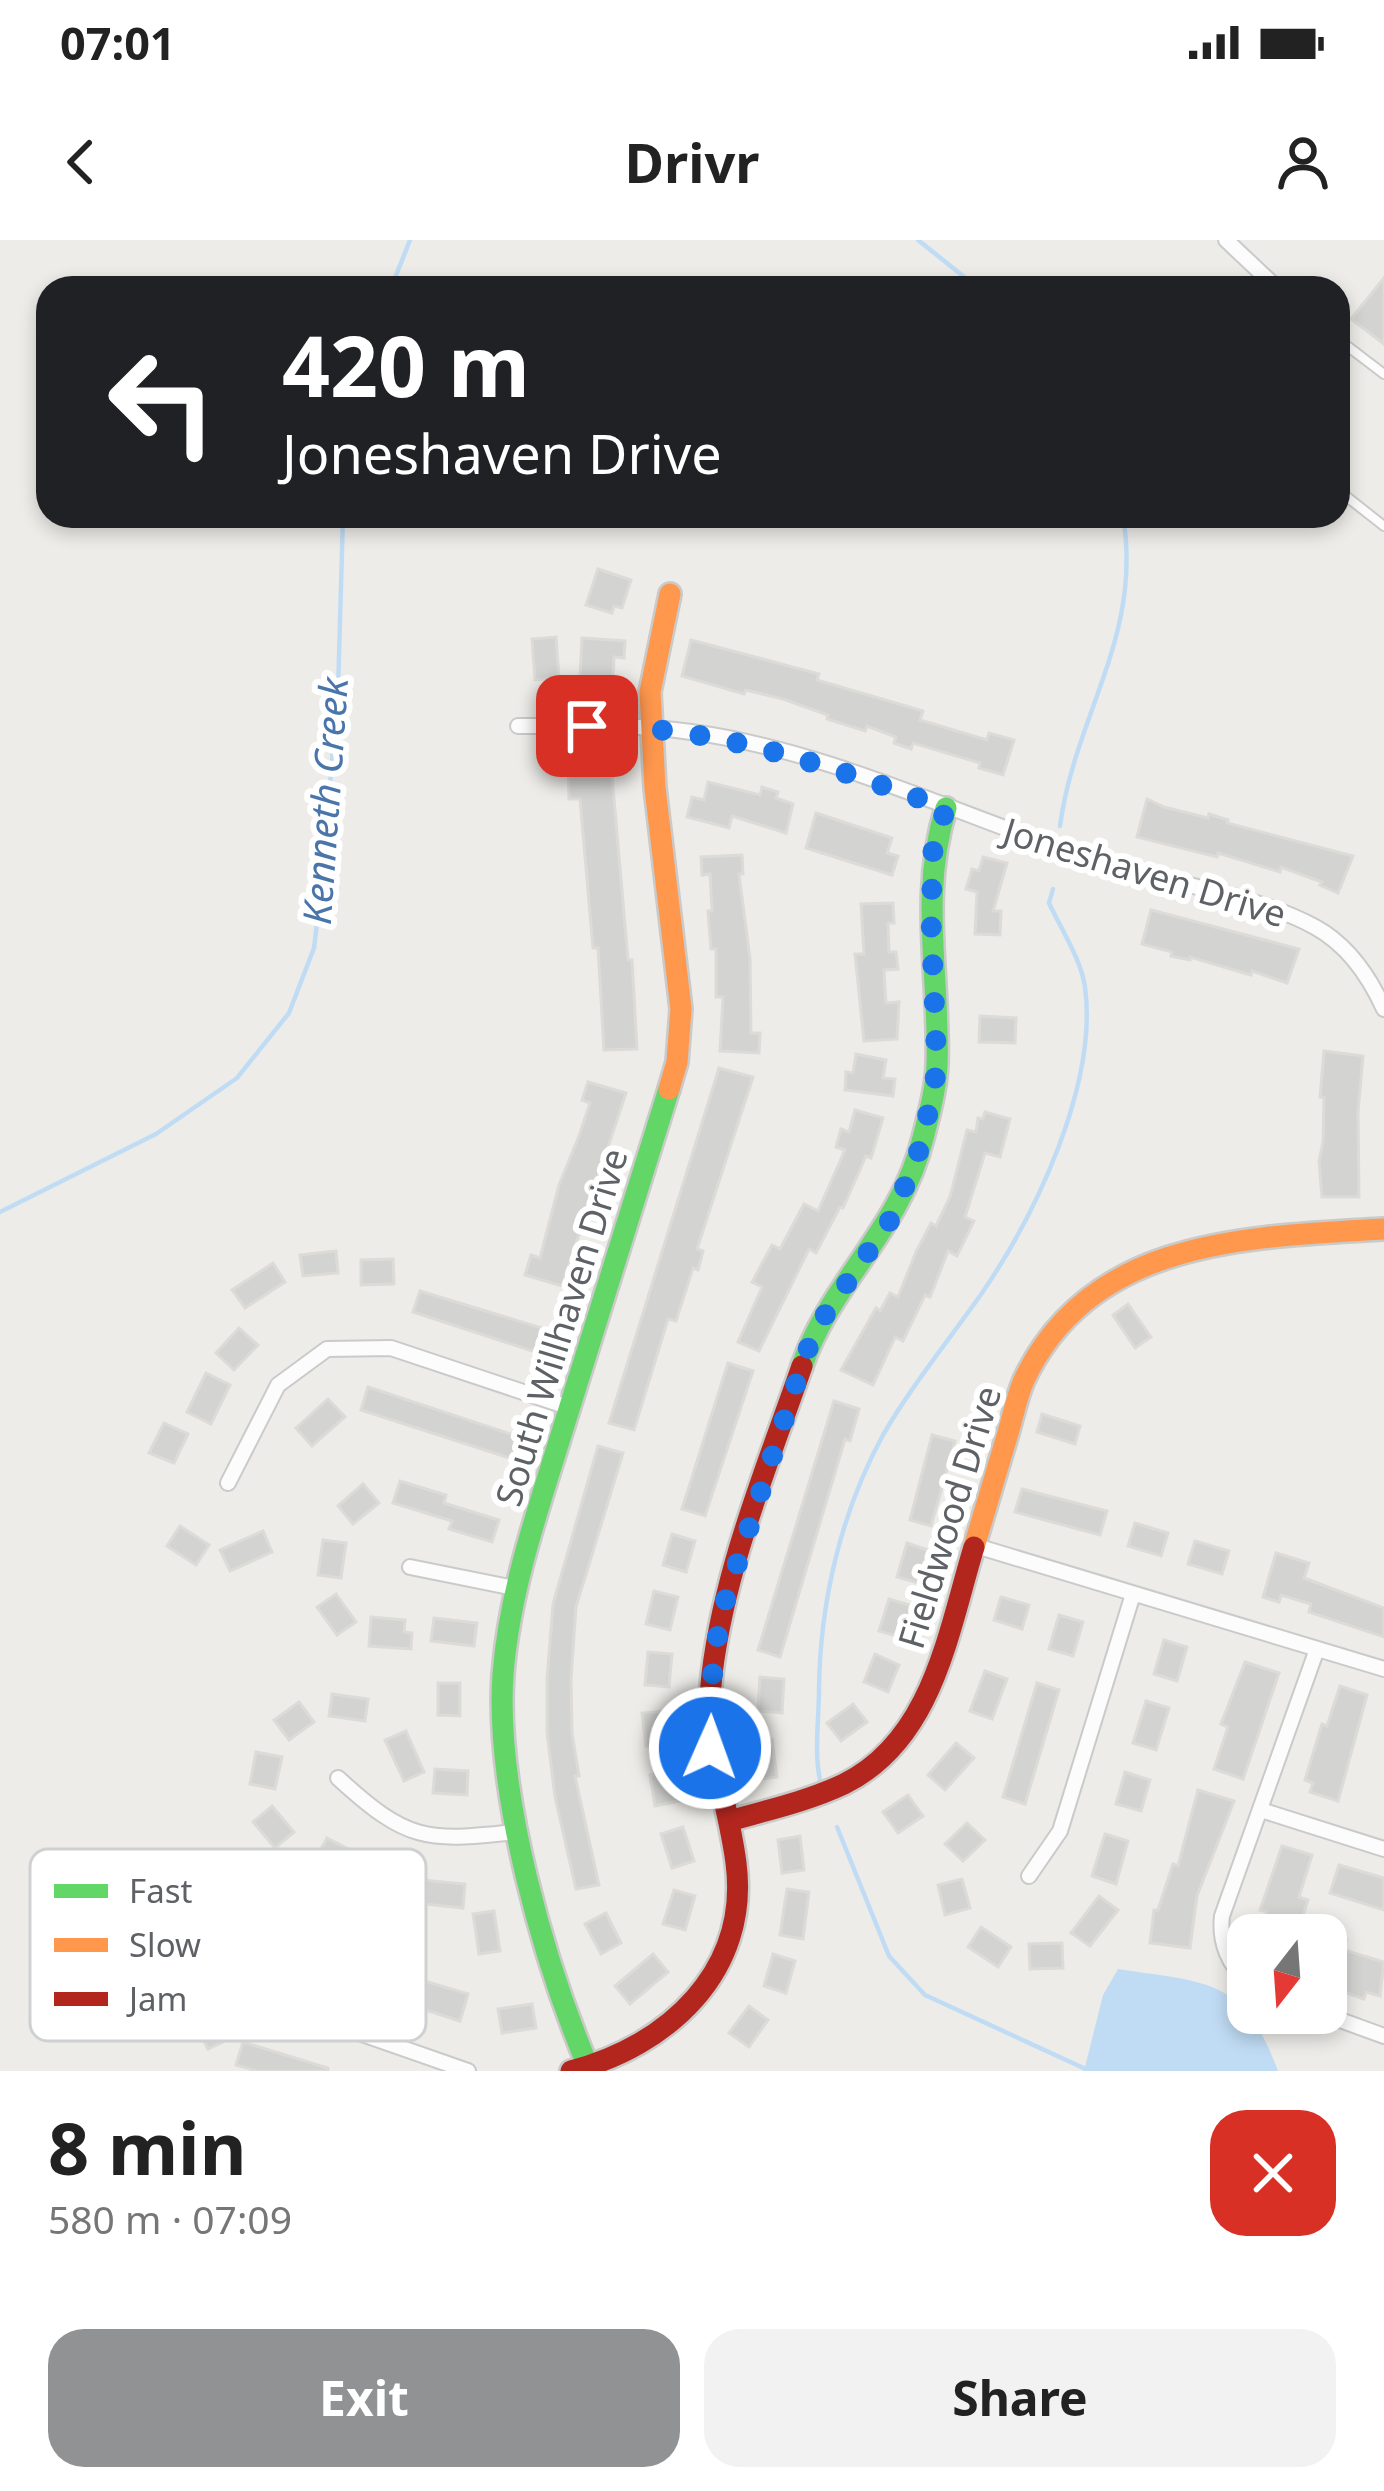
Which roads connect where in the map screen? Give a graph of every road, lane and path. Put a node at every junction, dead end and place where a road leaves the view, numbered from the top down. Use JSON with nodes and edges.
{"nodes":[{"id":1,"x":1226,"y":240,"type":"edge"},
{"id":2,"x":1264,"y":276,"type":"edge"},
{"id":3,"x":1350,"y":348,"type":"edge"},
{"id":4,"x":1384,"y":374,"type":"edge"},
{"id":5,"x":1350,"y":499,"type":"edge"},
{"id":6,"x":1384,"y":526,"type":"edge"},
{"id":7,"x":670,"y":594,"type":"dead end"},
{"id":8,"x":518,"y":726,"type":"dead end"},
{"id":9,"x":652,"y":730,"type":"junction"},
{"id":10,"x":946,"y":808,"type":"junction"},
{"id":11,"x":1382,"y":1000,"type":"edge"},
{"id":12,"x":1384,"y":1229,"type":"edge"},
{"id":13,"x":568,"y":1407,"type":"junction"},
{"id":14,"x":228,"y":1483,"type":"dead end"},
{"id":15,"x":973,"y":1545,"type":"junction"},
{"id":16,"x":410,"y":1567,"type":"dead end"},
{"id":17,"x":514,"y":1588,"type":"junction"},
{"id":18,"x":1133,"y":1594,"type":"junction"},
{"id":19,"x":1317,"y":1649,"type":"junction"},
{"id":20,"x":1384,"y":1669,"type":"edge"},
{"id":21,"x":338,"y":1778,"type":"dead end"},
{"id":22,"x":1261,"y":1810,"type":"junction"},
{"id":23,"x":729,"y":1821,"type":"junction"},
{"id":24,"x":516,"y":1832,"type":"junction"},
{"id":25,"x":1384,"y":1849,"type":"edge"},
{"id":26,"x":1029,"y":1876,"type":"dead end"},
{"id":27,"x":1227,"y":1950,"type":"edge"},
{"id":28,"x":1347,"y":2022,"type":"edge"},
{"id":29,"x":1384,"y":2036,"type":"edge"},
{"id":30,"x":382,"y":2041,"type":"edge"},
{"id":31,"x":583,"y":2070,"type":"edge"},
{"id":32,"x":468,"y":2071,"type":"edge"}],
"edges":[{"from":1,"to":2,"type":"street"},
{"from":3,"to":4,"type":"lane"},
{"from":5,"to":6,"type":"lane"},
{"from":7,"to":9,"type":"street","name":"South Willhaven Drive"},
{"from":8,"to":9,"type":"street","name":"Joneshaven Drive"},
{"from":9,"to":10,"type":"street","name":"Joneshaven Drive"},
{"from":9,"to":13,"type":"street","name":"South Willhaven Drive"},
{"from":10,"to":11,"type":"street","name":"Joneshaven Drive"},
{"from":10,"to":23,"type":"street"},
{"from":12,"to":15,"type":"street","name":"Fieldwood Drive"},
{"from":13,"to":14,"type":"street"},
{"from":13,"to":17,"type":"street","name":"South Willhaven Drive"},
{"from":15,"to":18,"type":"street"},
{"from":15,"to":23,"type":"street","name":"Fieldwood Drive"},
{"from":16,"to":17,"type":"street"},
{"from":17,"to":24,"type":"street","name":"South Willhaven Drive"},
{"from":18,"to":19,"type":"street"},
{"from":18,"to":26,"type":"street"},
{"from":19,"to":20,"type":"street"},
{"from":19,"to":22,"type":"street"},
{"from":21,"to":24,"type":"street"},
{"from":22,"to":25,"type":"street"},
{"from":22,"to":27,"type":"street"},
{"from":23,"to":31,"type":"street"},
{"from":24,"to":31,"type":"street","name":"South Willhaven Drive"},
{"from":28,"to":29,"type":"street"},
{"from":30,"to":32,"type":"street"}]}
